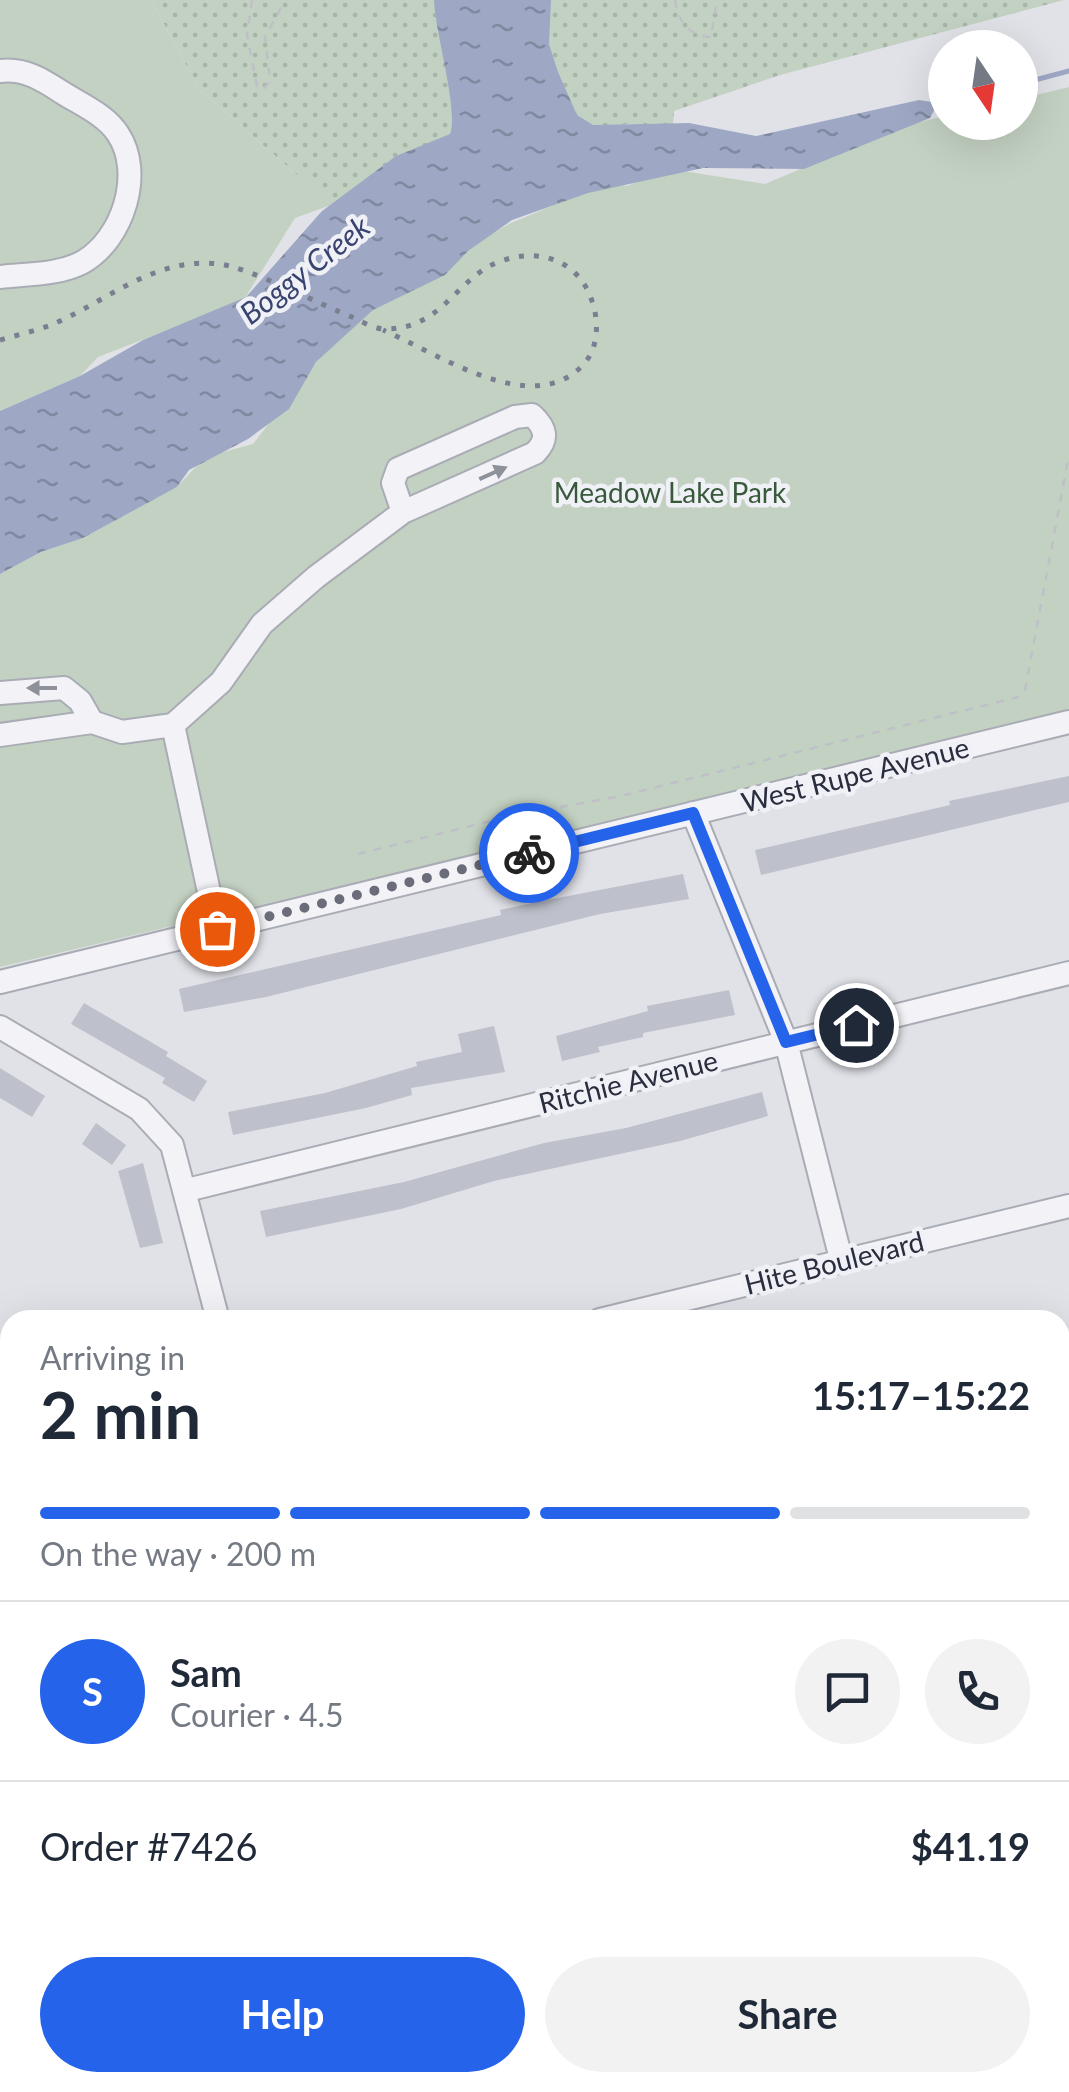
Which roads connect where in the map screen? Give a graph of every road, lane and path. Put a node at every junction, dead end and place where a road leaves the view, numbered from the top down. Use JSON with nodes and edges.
{"nodes":[{"id":1,"x":252,"y":0,"type":"edge"},
{"id":2,"x":285,"y":0,"type":"edge"},
{"id":3,"x":675,"y":0,"type":"edge"},
{"id":4,"x":717,"y":0,"type":"edge"},
{"id":5,"x":0,"y":71,"type":"edge"},
{"id":6,"x":0,"y":277,"type":"edge"},
{"id":7,"x":1069,"y":455,"type":"edge"},
{"id":8,"x":403,"y":512,"type":"junction"},
{"id":9,"x":0,"y":693,"type":"edge"},
{"id":10,"x":92,"y":722,"type":"junction"},
{"id":11,"x":1069,"y":722,"type":"edge"},
{"id":12,"x":173,"y":725,"type":"junction"},
{"id":13,"x":0,"y":735,"type":"edge"},
{"id":14,"x":693,"y":813,"type":"junction"},
{"id":15,"x":358,"y":854,"type":"dead end"},
{"id":16,"x":217,"y":929,"type":"junction"},
{"id":17,"x":1069,"y":973,"type":"edge"},
{"id":18,"x":0,"y":982,"type":"edge"},
{"id":19,"x":0,"y":1027,"type":"edge"},
{"id":20,"x":786,"y":1042,"type":"junction"},
{"id":21,"x":187,"y":1190,"type":"junction"},
{"id":22,"x":1069,"y":1206,"type":"edge"},
{"id":23,"x":841,"y":1259,"type":"junction"},
{"id":24,"x":216,"y":1310,"type":"edge"},
{"id":25,"x":640,"y":1310,"type":"edge"}],
"edges":[{"from":1,"to":2,"type":"path"},
{"from":3,"to":4,"type":"path"},
{"from":5,"to":6,"type":"street"},
{"from":7,"to":15,"type":"path"},
{"from":8,"to":8,"type":"street","one_way":true},
{"from":8,"to":12,"type":"street"},
{"from":10,"to":9,"type":"street","one_way":true},
{"from":10,"to":12,"type":"street"},
{"from":10,"to":13,"type":"street"},
{"from":11,"to":14,"type":"street","name":"West Rupe Avenue"},
{"from":12,"to":16,"type":"street"},
{"from":14,"to":16,"type":"street","name":"West Rupe Avenue"},
{"from":14,"to":20,"type":"street"},
{"from":16,"to":18,"type":"street","name":"West Rupe Avenue"},
{"from":17,"to":20,"type":"street","name":"Ritchie Avenue"},
{"from":19,"to":21,"type":"street"},
{"from":20,"to":21,"type":"street","name":"Ritchie Avenue"},
{"from":20,"to":23,"type":"street"},
{"from":21,"to":24,"type":"street"},
{"from":22,"to":23,"type":"street","name":"Hite Boulevard"},
{"from":23,"to":25,"type":"street","name":"Hite Boulevard"}]}
